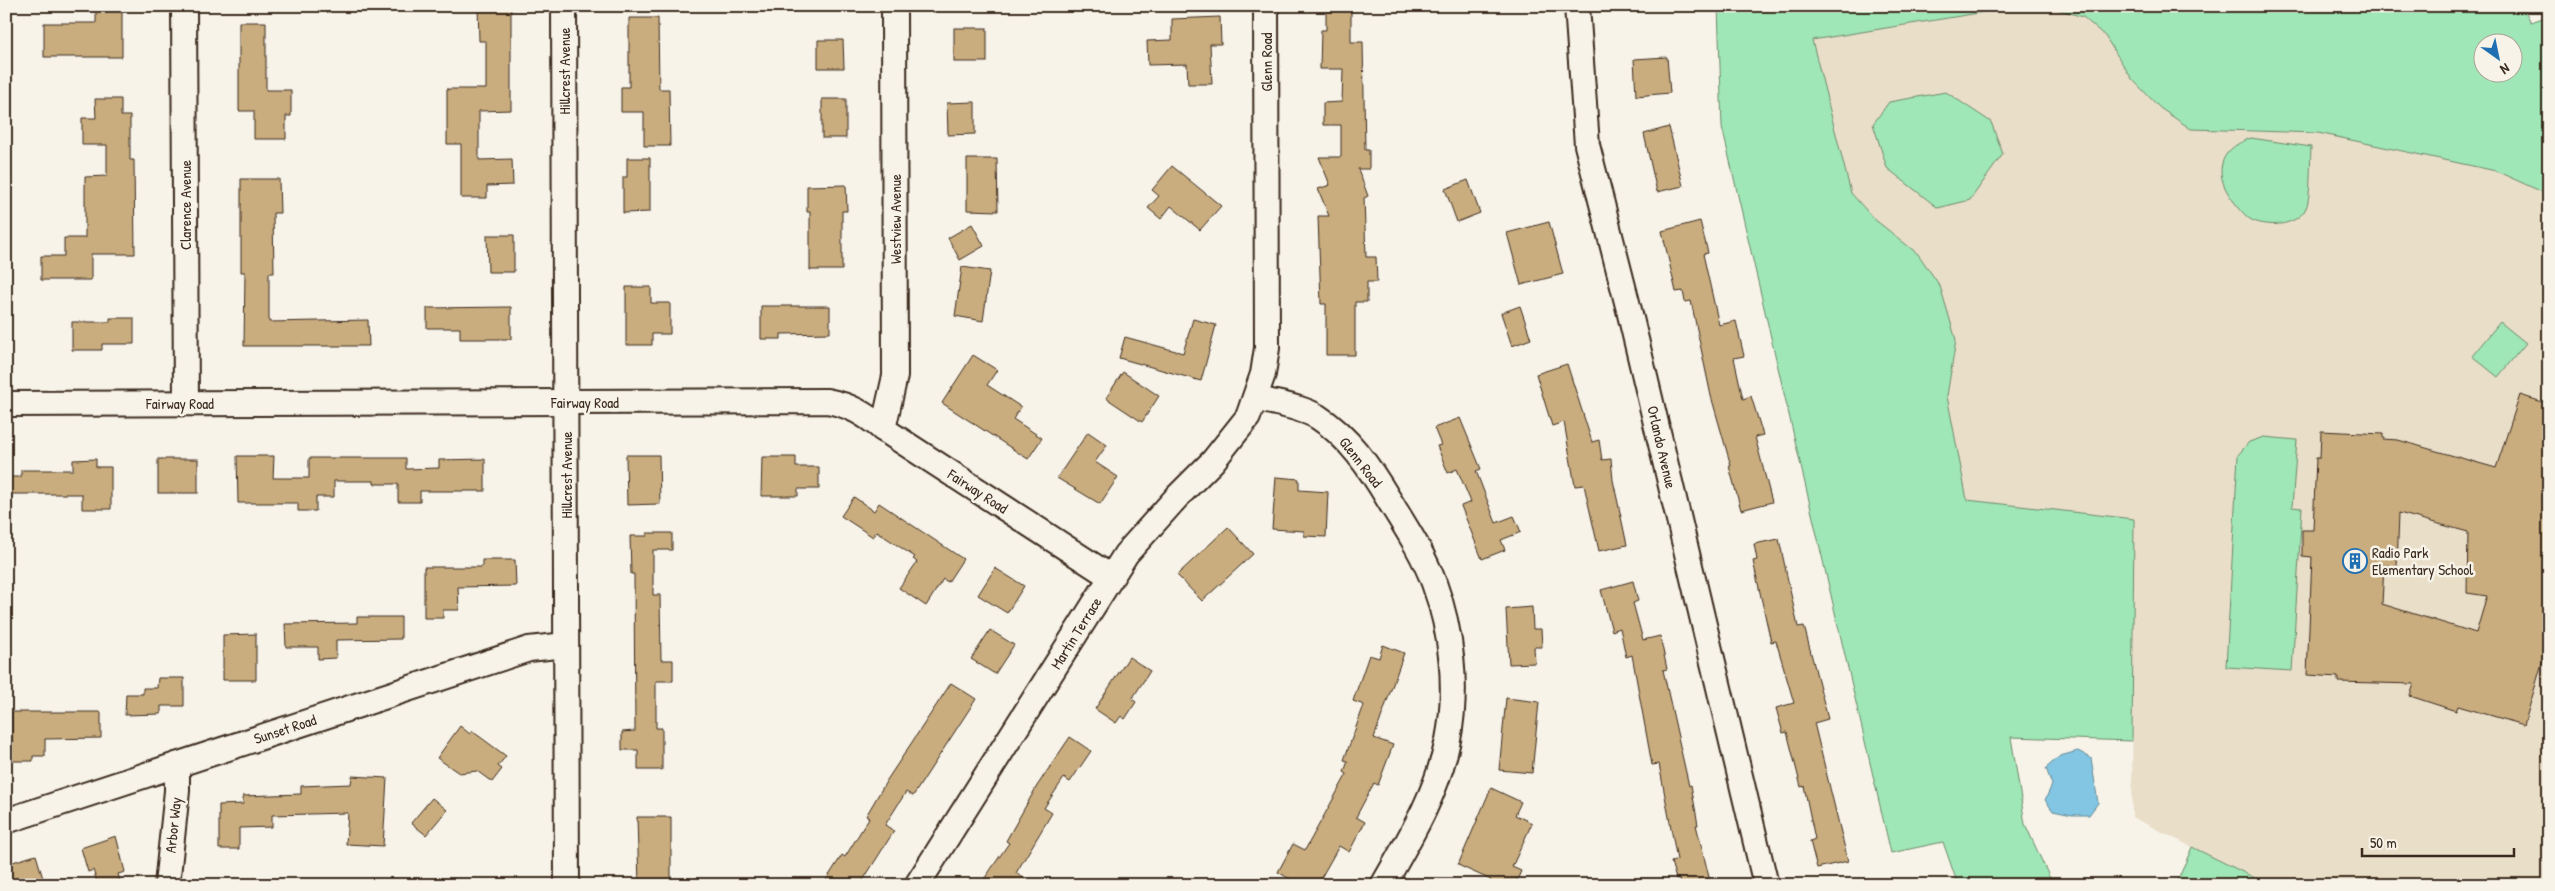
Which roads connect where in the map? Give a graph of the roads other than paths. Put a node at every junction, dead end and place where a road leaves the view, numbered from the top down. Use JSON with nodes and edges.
{"nodes":[{"id":1,"x":184,"y":6,"type":"edge"},
{"id":2,"x":564,"y":6,"type":"edge"},
{"id":3,"x":894,"y":6,"type":"edge"},
{"id":4,"x":1266,"y":6,"type":"edge"},
{"id":5,"x":1577,"y":6,"type":"edge"},
{"id":6,"x":1256,"y":398,"type":"junction"},
{"id":7,"x":565,"y":402,"type":"junction"},
{"id":8,"x":6,"y":404,"type":"edge"},
{"id":9,"x":186,"y":404,"type":"junction"},
{"id":10,"x":883,"y":429,"type":"junction"},
{"id":11,"x":1111,"y":577,"type":"junction"},
{"id":12,"x":566,"y":645,"type":"junction"},
{"id":13,"x":178,"y":764,"type":"junction"},
{"id":14,"x":6,"y":821,"type":"edge"},
{"id":15,"x":166,"y":885,"type":"edge"},
{"id":16,"x":567,"y":885,"type":"edge"},
{"id":17,"x":917,"y":885,"type":"edge"},
{"id":18,"x":1383,"y":885,"type":"edge"},
{"id":19,"x":1766,"y":885,"type":"edge"}],
"edges":[{"from":1,"to":9,"type":"street","name":"Clarence Avenue"},
{"from":2,"to":7,"type":"street","name":"Hillcrest Avenue"},
{"from":3,"to":10,"type":"street","name":"Westview Avenue"},
{"from":4,"to":6,"type":"street","name":"Glenn Road"},
{"from":5,"to":19,"type":"street","name":"Orlando Avenue"},
{"from":6,"to":11,"type":"street","name":"Martin Terrace"},
{"from":6,"to":18,"type":"street","name":"Glenn Road"},
{"from":7,"to":9,"type":"street","name":"Fairway Road"},
{"from":7,"to":10,"type":"street","name":"Fairway Road"},
{"from":7,"to":12,"type":"street","name":"Hillcrest Avenue"},
{"from":8,"to":9,"type":"street","name":"Fairway Road"},
{"from":10,"to":11,"type":"street","name":"Fairway Road"},
{"from":11,"to":17,"type":"street","name":"Martin Terrace"},
{"from":12,"to":13,"type":"street","name":"Sunset Road"},
{"from":12,"to":16,"type":"street","name":"Hillcrest Avenue"},
{"from":13,"to":14,"type":"street","name":"Sunset Road"},
{"from":13,"to":15,"type":"street","name":"Arbor Way"}]}
